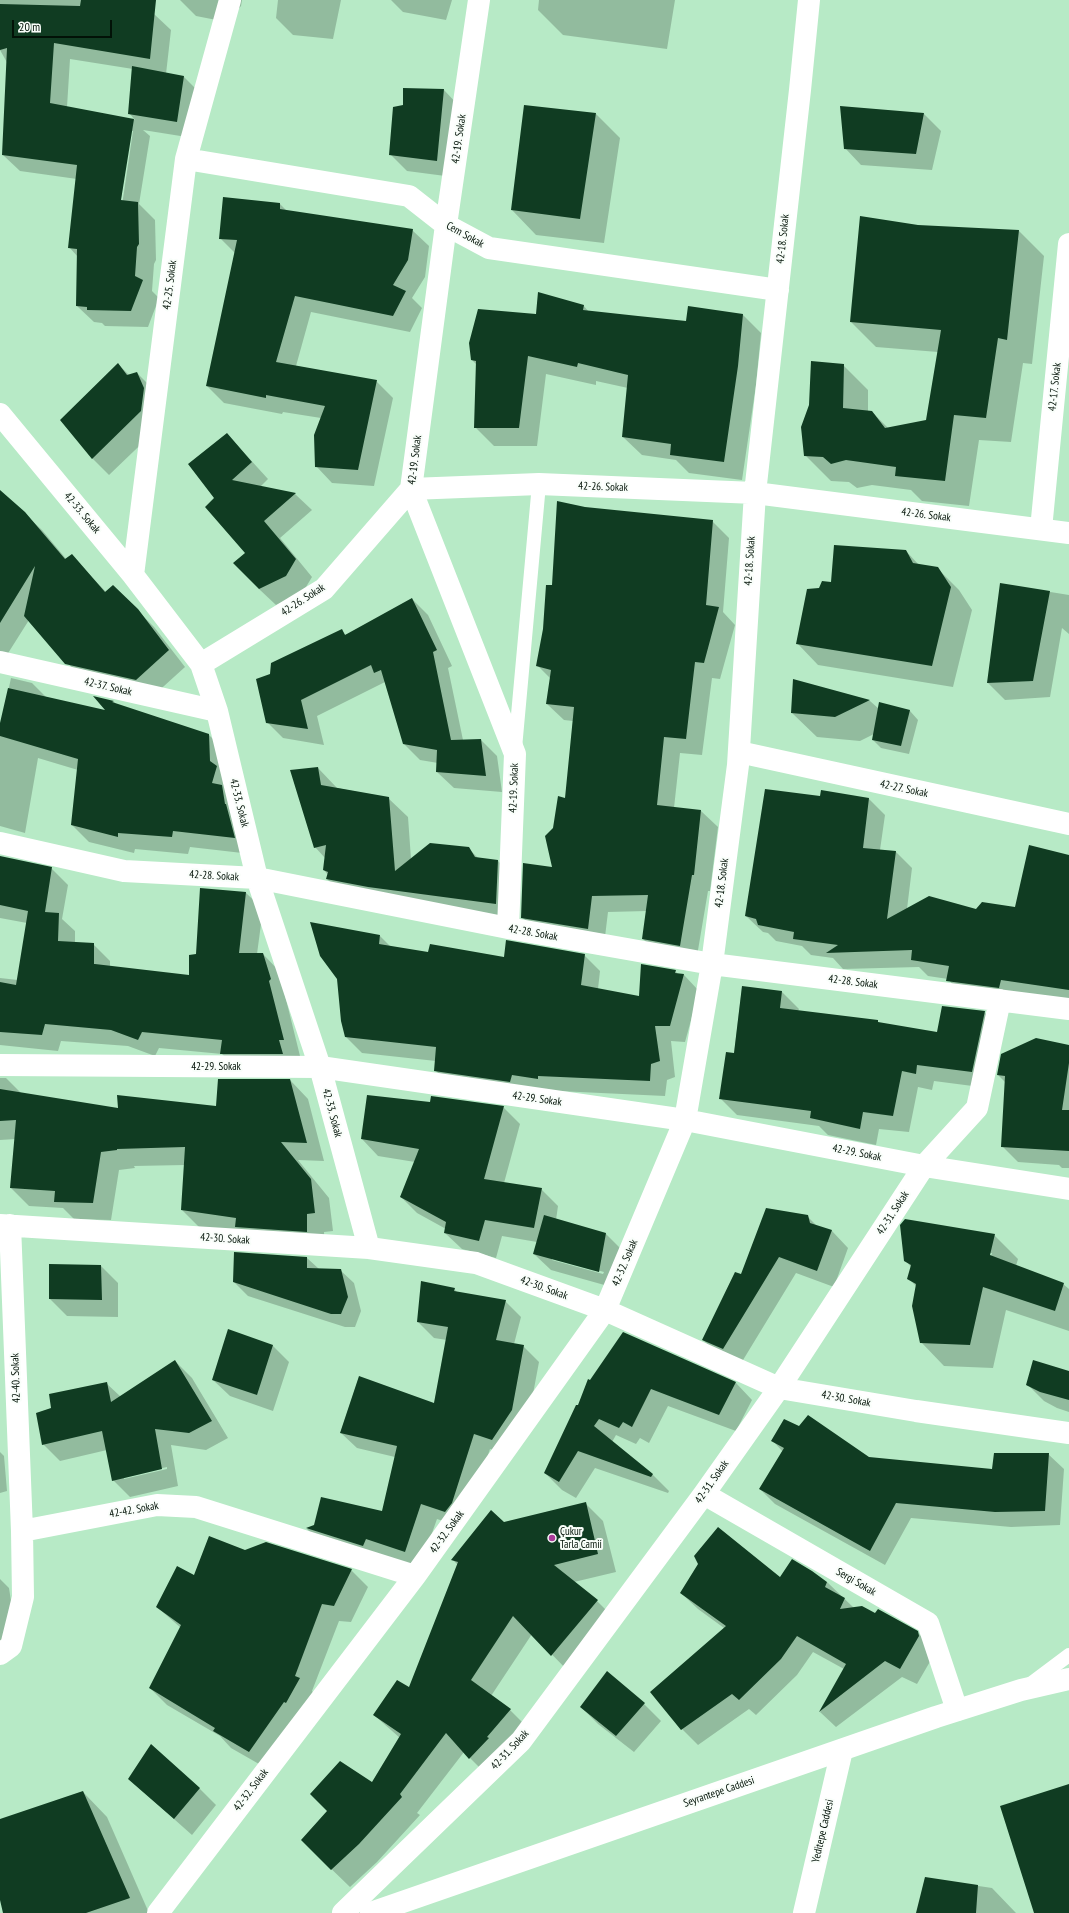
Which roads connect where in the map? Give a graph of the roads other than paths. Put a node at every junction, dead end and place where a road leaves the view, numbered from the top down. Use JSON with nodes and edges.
{"nodes":[{"id":1,"x":230,"y":0,"type":"edge"},
{"id":2,"x":479,"y":0,"type":"edge"},
{"id":3,"x":809,"y":0,"type":"edge"},
{"id":4,"x":186,"y":159,"type":"junction"},
{"id":5,"x":446,"y":225,"type":"junction"},
{"id":6,"x":1069,"y":244,"type":"edge"},
{"id":7,"x":778,"y":290,"type":"junction"},
{"id":8,"x":0,"y":414,"type":"edge"},
{"id":9,"x":540,"y":484,"type":"junction"},
{"id":10,"x":411,"y":489,"type":"junction"},
{"id":11,"x":754,"y":493,"type":"junction"},
{"id":12,"x":1041,"y":529,"type":"junction"},
{"id":13,"x":1069,"y":533,"type":"edge"},
{"id":14,"x":133,"y":575,"type":"junction"},
{"id":15,"x":0,"y":662,"type":"edge"},
{"id":16,"x":201,"y":664,"type":"junction"},
{"id":17,"x":216,"y":711,"type":"junction"},
{"id":18,"x":739,"y":752,"type":"junction"},
{"id":19,"x":515,"y":754,"type":"junction"},
{"id":20,"x":1069,"y":824,"type":"edge"},
{"id":21,"x":0,"y":843,"type":"edge"},
{"id":22,"x":257,"y":878,"type":"junction"},
{"id":23,"x":508,"y":928,"type":"junction"},
{"id":24,"x":712,"y":964,"type":"junction"},
{"id":25,"x":1000,"y":1000,"type":"junction"},
{"id":26,"x":1069,"y":1009,"type":"edge"},
{"id":27,"x":0,"y":1065,"type":"edge"},
{"id":28,"x":320,"y":1067,"type":"junction"},
{"id":29,"x":685,"y":1120,"type":"junction"},
{"id":30,"x":924,"y":1166,"type":"junction"},
{"id":31,"x":1069,"y":1190,"type":"edge"},
{"id":32,"x":5,"y":1225,"type":"edge"},
{"id":33,"x":370,"y":1248,"type":"junction"},
{"id":34,"x":605,"y":1310,"type":"junction"},
{"id":35,"x":779,"y":1388,"type":"junction"},
{"id":36,"x":1069,"y":1433,"type":"edge"},
{"id":37,"x":704,"y":1494,"type":"junction"},
{"id":38,"x":22,"y":1531,"type":"junction"},
{"id":39,"x":415,"y":1576,"type":"junction"},
{"id":40,"x":0,"y":1654,"type":"edge"},
{"id":41,"x":1069,"y":1656,"type":"edge"},
{"id":42,"x":1069,"y":1680,"type":"edge"},
{"id":43,"x":1021,"y":1690,"type":"junction"},
{"id":44,"x":957,"y":1710,"type":"junction"},
{"id":45,"x":842,"y":1750,"type":"junction"},
{"id":46,"x":158,"y":1913,"type":"edge"},
{"id":47,"x":343,"y":1913,"type":"edge"},
{"id":48,"x":371,"y":1913,"type":"edge"},
{"id":49,"x":804,"y":1913,"type":"edge"}],
"edges":[{"from":1,"to":4,"type":"street","name":"42-25. Sokak"},
{"from":2,"to":5,"type":"street","name":"42-19. Sokak"},
{"from":3,"to":7,"type":"street","name":"42-18. Sokak"},
{"from":4,"to":5,"type":"street","name":"Cem Sokak"},
{"from":4,"to":14,"type":"street","name":"42-25. Sokak"},
{"from":5,"to":7,"type":"street","name":"Cem Sokak"},
{"from":5,"to":10,"type":"street","name":"42-19. Sokak"},
{"from":6,"to":12,"type":"street","name":"42-17. Sokak"},
{"from":7,"to":11,"type":"street","name":"42-18. Sokak"},
{"from":8,"to":14,"type":"street","name":"42-33. Sokak"},
{"from":9,"to":10,"type":"street","name":"42-26. Sokak"},
{"from":9,"to":11,"type":"street","name":"42-26. Sokak"},
{"from":9,"to":19,"type":"lane"},
{"from":10,"to":16,"type":"street","name":"42-26. Sokak"},
{"from":10,"to":19,"type":"street","name":"42-19. Sokak"},
{"from":11,"to":12,"type":"street","name":"42-26. Sokak"},
{"from":11,"to":18,"type":"street","name":"42-18. Sokak"},
{"from":12,"to":13,"type":"street","name":"42-26. Sokak"},
{"from":14,"to":16,"type":"street","name":"42-33. Sokak"},
{"from":15,"to":17,"type":"street","name":"42-37. Sokak"},
{"from":16,"to":17,"type":"street","name":"42-33. Sokak"},
{"from":17,"to":22,"type":"street","name":"42-33. Sokak"},
{"from":18,"to":20,"type":"street","name":"42-27. Sokak"},
{"from":18,"to":24,"type":"street","name":"42-18. Sokak"},
{"from":19,"to":23,"type":"street","name":"42-19. Sokak"},
{"from":21,"to":22,"type":"street","name":"42-28. Sokak"},
{"from":22,"to":23,"type":"street","name":"42-28. Sokak"},
{"from":22,"to":28,"type":"street","name":"42-33. Sokak"},
{"from":23,"to":24,"type":"street","name":"42-28. Sokak"},
{"from":24,"to":25,"type":"street","name":"42-28. Sokak"},
{"from":24,"to":29,"type":"street","name":"42-18. Sokak"},
{"from":25,"to":26,"type":"street","name":"42-28. Sokak"},
{"from":25,"to":30,"type":"street","name":"42-31. Sokak"},
{"from":27,"to":28,"type":"street","name":"42-29. Sokak"},
{"from":28,"to":29,"type":"street","name":"42-29. Sokak"},
{"from":28,"to":33,"type":"street","name":"42-33. Sokak"},
{"from":29,"to":30,"type":"street","name":"42-29. Sokak"},
{"from":29,"to":34,"type":"street","name":"42-32. Sokak"},
{"from":30,"to":31,"type":"street","name":"42-29. Sokak"},
{"from":30,"to":35,"type":"street","name":"42-31. Sokak"},
{"from":32,"to":33,"type":"street","name":"42-30. Sokak"},
{"from":32,"to":38,"type":"street","name":"42-40. Sokak"},
{"from":33,"to":34,"type":"street","name":"42-30. Sokak"},
{"from":34,"to":35,"type":"street","name":"42-30. Sokak"},
{"from":34,"to":39,"type":"street","name":"42-32. Sokak"},
{"from":35,"to":36,"type":"street","name":"42-30. Sokak"},
{"from":35,"to":37,"type":"street","name":"42-31. Sokak"},
{"from":37,"to":44,"type":"street","name":"Sergi Sokak"},
{"from":37,"to":47,"type":"street","name":"42-31. Sokak"},
{"from":38,"to":39,"type":"street","name":"42-42. Sokak"},
{"from":38,"to":40,"type":"street"},
{"from":39,"to":46,"type":"street","name":"42-32. Sokak"},
{"from":41,"to":43,"type":"lane"},
{"from":42,"to":43,"type":"street","name":"Seyrantepe Caddesi"},
{"from":43,"to":44,"type":"street","name":"Seyrantepe Caddesi"},
{"from":44,"to":45,"type":"street","name":"Seyrantepe Caddesi"},
{"from":45,"to":48,"type":"street","name":"Seyrantepe Caddesi"},
{"from":45,"to":49,"type":"street","name":"Yeditepe Caddesi"}]}
